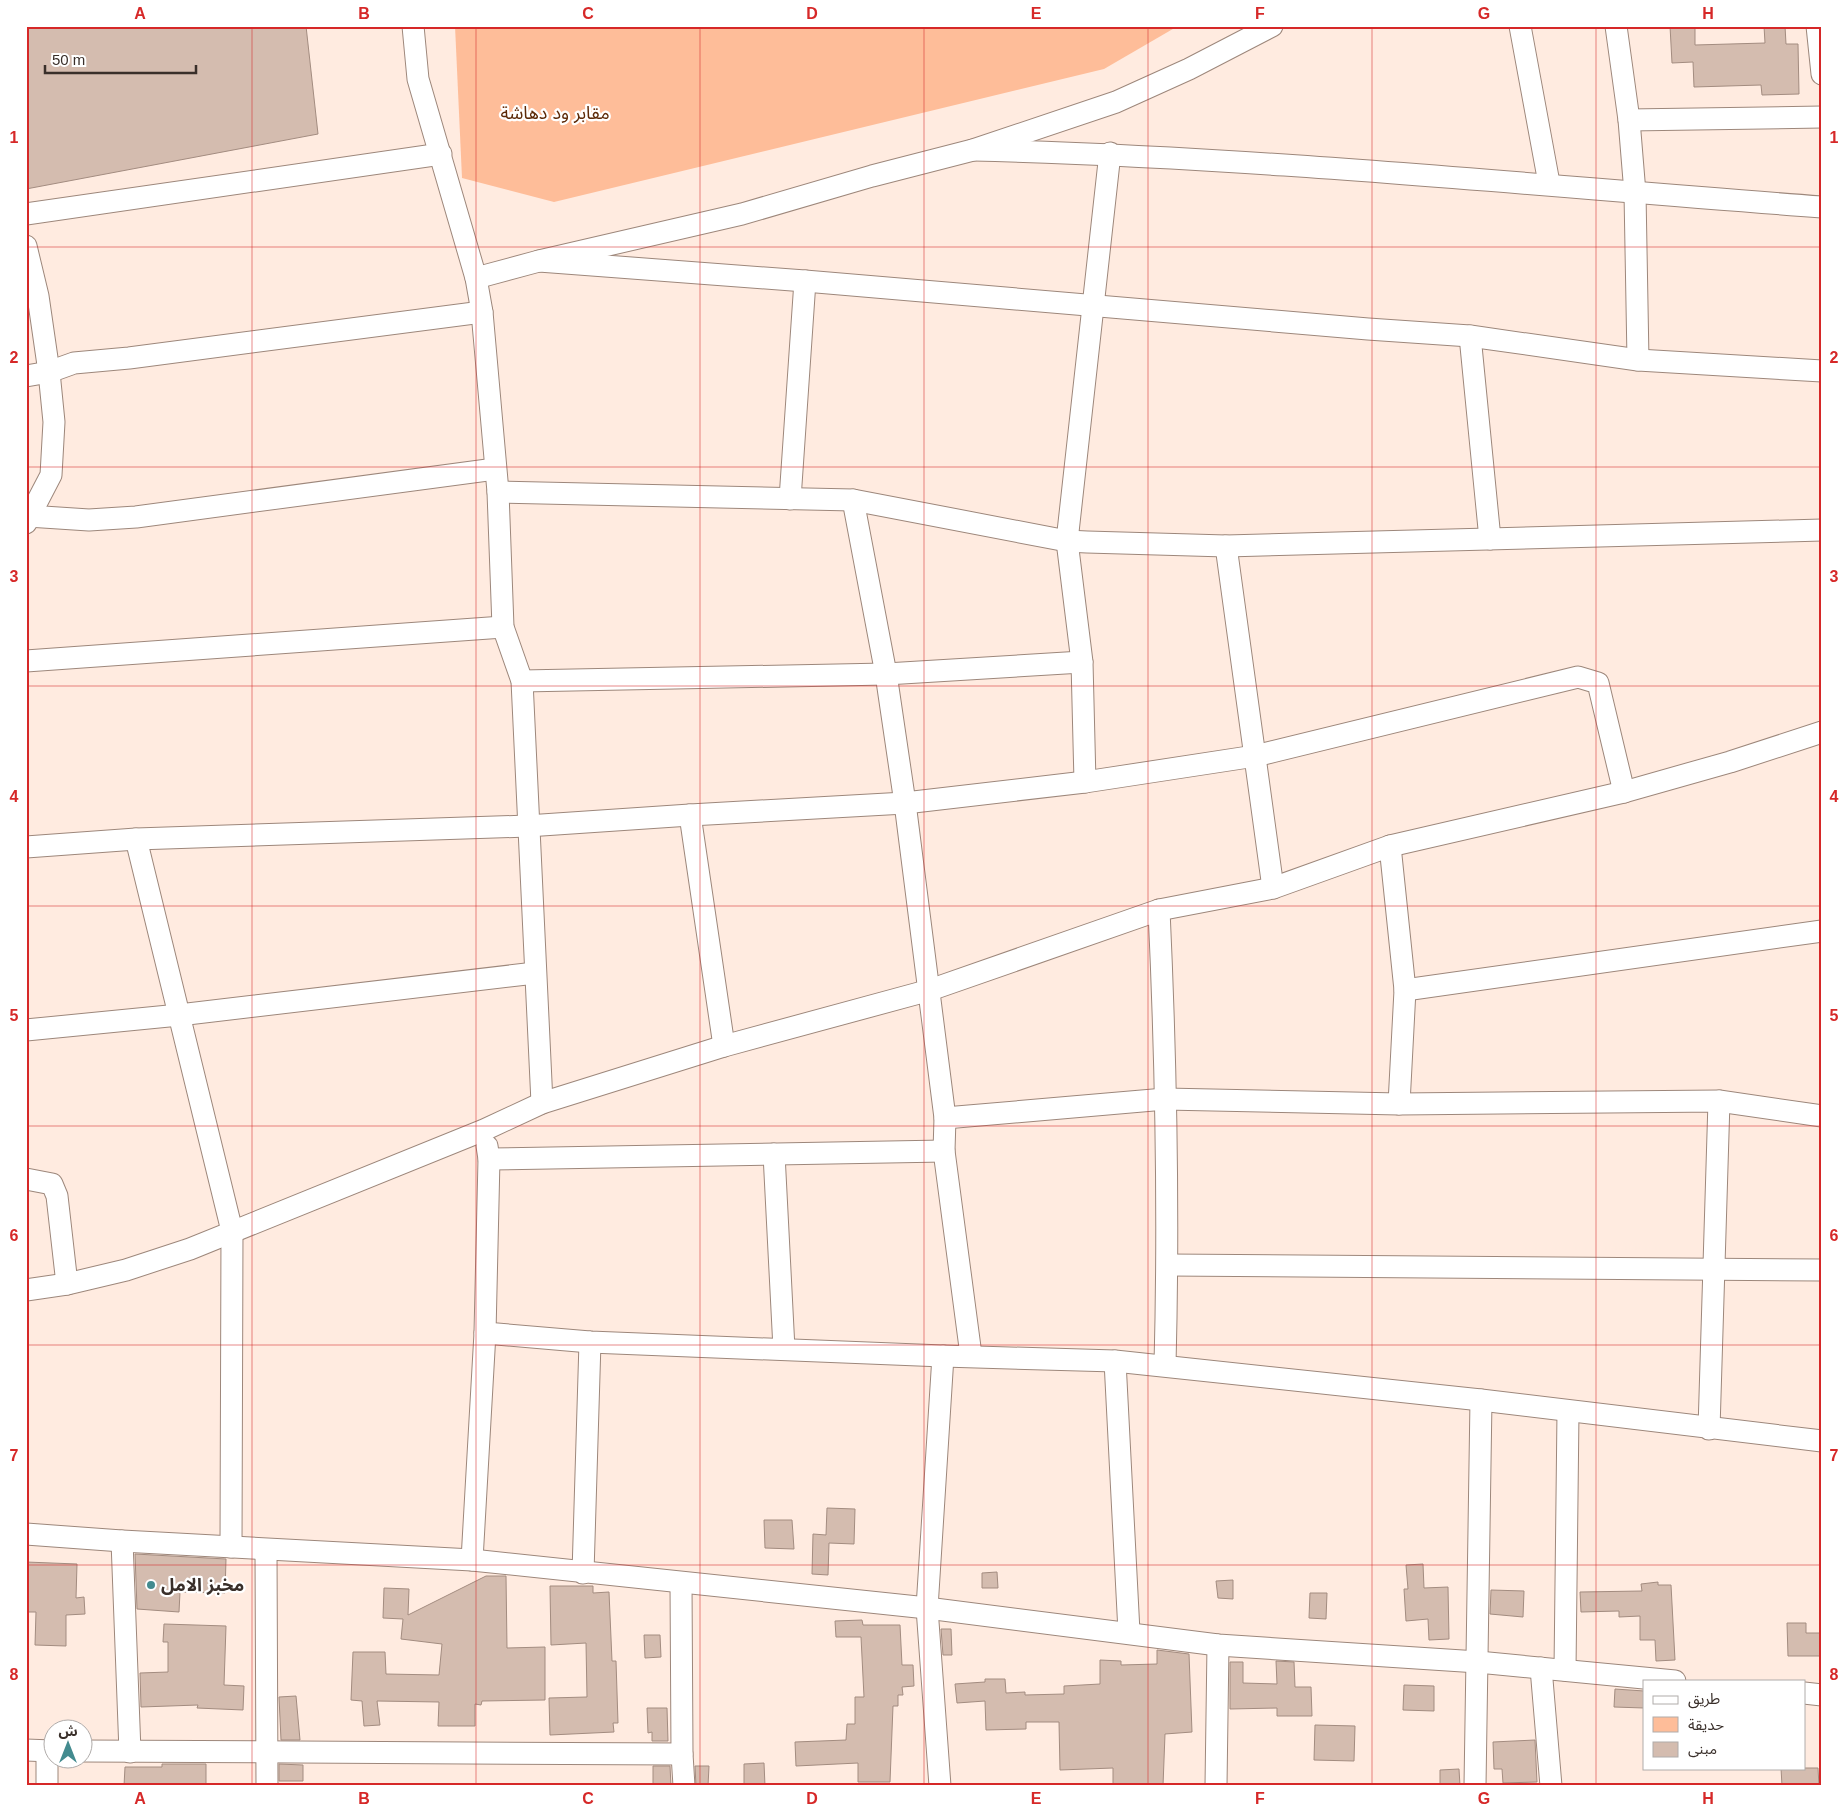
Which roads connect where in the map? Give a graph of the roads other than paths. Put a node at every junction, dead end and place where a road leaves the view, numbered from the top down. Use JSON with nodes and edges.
{"nodes":[{"id":1,"x":412,"y":26,"type":"edge"},
{"id":2,"x":1272,"y":26,"type":"edge"},
{"id":3,"x":1520,"y":26,"type":"edge"},
{"id":4,"x":1616,"y":26,"type":"edge"},
{"id":5,"x":1817,"y":26,"type":"edge"},
{"id":6,"x":1822,"y":74,"type":"edge"},
{"id":7,"x":1822,"y":117,"type":"edge"},
{"id":8,"x":1629,"y":120,"type":"junction"},
{"id":9,"x":973,"y":150,"type":"junction"},
{"id":10,"x":1110,"y":153,"type":"junction"},
{"id":11,"x":441,"y":154,"type":"junction"},
{"id":12,"x":1549,"y":184,"type":"junction"},
{"id":13,"x":1635,"y":193,"type":"junction"},
{"id":14,"x":1822,"y":207,"type":"edge"},
{"id":15,"x":26,"y":214,"type":"edge"},
{"id":16,"x":26,"y":246,"type":"edge"},
{"id":17,"x":539,"y":261,"type":"junction"},
{"id":18,"x":476,"y":278,"type":"junction"},
{"id":19,"x":805,"y":280,"type":"junction"},
{"id":20,"x":32,"y":296,"type":"edge"},
{"id":21,"x":1092,"y":306,"type":"junction"},
{"id":22,"x":482,"y":312,"type":"junction"},
{"id":23,"x":1470,"y":336,"type":"junction"},
{"id":24,"x":1638,"y":360,"type":"junction"},
{"id":25,"x":1822,"y":371,"type":"edge"},
{"id":26,"x":50,"y":372,"type":"junction"},
{"id":27,"x":26,"y":376,"type":"edge"},
{"id":28,"x":495,"y":469,"type":"junction"},
{"id":29,"x":498,"y":492,"type":"junction"},
{"id":30,"x":790,"y":498,"type":"junction"},
{"id":31,"x":853,"y":500,"type":"junction"},
{"id":32,"x":27,"y":520,"type":"edge"},
{"id":33,"x":1822,"y":530,"type":"edge"},
{"id":34,"x":1490,"y":539,"type":"junction"},
{"id":35,"x":1066,"y":541,"type":"junction"},
{"id":36,"x":1226,"y":546,"type":"junction"},
{"id":37,"x":503,"y":627,"type":"junction"},
{"id":38,"x":26,"y":661,"type":"edge"},
{"id":39,"x":1082,"y":662,"type":"junction"},
{"id":40,"x":886,"y":674,"type":"junction"},
{"id":41,"x":522,"y":681,"type":"junction"},
{"id":42,"x":1822,"y":732,"type":"edge"},
{"id":43,"x":1255,"y":756,"type":"junction"},
{"id":44,"x":1085,"y":782,"type":"junction"},
{"id":45,"x":1624,"y":792,"type":"junction"},
{"id":46,"x":905,"y":803,"type":"junction"},
{"id":47,"x":690,"y":814,"type":"junction"},
{"id":48,"x":527,"y":826,"type":"junction"},
{"id":49,"x":136,"y":839,"type":"junction"},
{"id":50,"x":1390,"y":846,"type":"junction"},
{"id":51,"x":26,"y":847,"type":"edge"},
{"id":52,"x":1273,"y":888,"type":"junction"},
{"id":53,"x":1159,"y":910,"type":"junction"},
{"id":54,"x":1822,"y":931,"type":"edge"},
{"id":55,"x":535,"y":973,"type":"junction"},
{"id":56,"x":930,"y":990,"type":"junction"},
{"id":57,"x":1404,"y":990,"type":"junction"},
{"id":58,"x":179,"y":1015,"type":"junction"},
{"id":59,"x":26,"y":1030,"type":"edge"},
{"id":60,"x":724,"y":1046,"type":"junction"},
{"id":61,"x":1165,"y":1100,"type":"junction"},
{"id":62,"x":1719,"y":1101,"type":"junction"},
{"id":63,"x":542,"y":1103,"type":"junction"},
{"id":64,"x":1399,"y":1104,"type":"junction"},
{"id":65,"x":1822,"y":1116,"type":"edge"},
{"id":66,"x":945,"y":1118,"type":"junction"},
{"id":67,"x":484,"y":1130,"type":"junction"},
{"id":68,"x":944,"y":1151,"type":"junction"},
{"id":69,"x":774,"y":1154,"type":"junction"},
{"id":70,"x":489,"y":1159,"type":"junction"},
{"id":71,"x":26,"y":1179,"type":"edge"},
{"id":72,"x":232,"y":1231,"type":"junction"},
{"id":73,"x":1168,"y":1264,"type":"junction"},
{"id":74,"x":1713,"y":1270,"type":"junction"},
{"id":75,"x":1822,"y":1270,"type":"edge"},
{"id":76,"x":67,"y":1284,"type":"junction"},
{"id":77,"x":26,"y":1290,"type":"edge"},
{"id":78,"x":485,"y":1334,"type":"junction"},
{"id":79,"x":590,"y":1342,"type":"junction"},
{"id":80,"x":784,"y":1349,"type":"junction"},
{"id":81,"x":972,"y":1355,"type":"junction"},
{"id":82,"x":943,"y":1356,"type":"junction"},
{"id":83,"x":1115,"y":1361,"type":"junction"},
{"id":84,"x":1165,"y":1365,"type":"junction"},
{"id":85,"x":1481,"y":1400,"type":"junction"},
{"id":86,"x":1568,"y":1412,"type":"junction"},
{"id":87,"x":1709,"y":1428,"type":"junction"},
{"id":88,"x":1822,"y":1440,"type":"edge"},
{"id":89,"x":26,"y":1534,"type":"edge"},
{"id":90,"x":122,"y":1541,"type":"junction"},
{"id":91,"x":231,"y":1547,"type":"junction"},
{"id":92,"x":266,"y":1550,"type":"junction"},
{"id":93,"x":472,"y":1560,"type":"junction"},
{"id":94,"x":584,"y":1572,"type":"junction"},
{"id":95,"x":681,"y":1583,"type":"junction"},
{"id":96,"x":927,"y":1608,"type":"junction"},
{"id":97,"x":1129,"y":1632,"type":"junction"},
{"id":98,"x":1218,"y":1645,"type":"junction"},
{"id":99,"x":1478,"y":1662,"type":"junction"},
{"id":100,"x":1541,"y":1668,"type":"junction"},
{"id":101,"x":1565,"y":1670,"type":"junction"},
{"id":102,"x":1665,"y":1680,"type":"edge"},
{"id":103,"x":1806,"y":1693,"type":"edge"},
{"id":104,"x":1822,"y":1695,"type":"edge"},
{"id":105,"x":92,"y":1751,"type":"edge"},
{"id":106,"x":130,"y":1752,"type":"junction"},
{"id":107,"x":266,"y":1753,"type":"junction"},
{"id":108,"x":682,"y":1754,"type":"junction"},
{"id":109,"x":45,"y":1770,"type":"edge"},
{"id":110,"x":47,"y":1786,"type":"edge"},
{"id":111,"x":267,"y":1786,"type":"edge"},
{"id":112,"x":684,"y":1786,"type":"edge"},
{"id":113,"x":940,"y":1786,"type":"edge"},
{"id":114,"x":1216,"y":1786,"type":"edge"},
{"id":115,"x":1475,"y":1786,"type":"edge"},
{"id":116,"x":1550,"y":1786,"type":"edge"}],
"edges":[{"from":1,"to":11,"type":"street"},
{"from":2,"to":9,"type":"street"},
{"from":3,"to":12,"type":"street"},
{"from":4,"to":8,"type":"street"},
{"from":5,"to":6,"type":"street"},
{"from":7,"to":8,"type":"street"},
{"from":8,"to":13,"type":"street"},
{"from":9,"to":10,"type":"street"},
{"from":9,"to":17,"type":"street"},
{"from":10,"to":12,"type":"street"},
{"from":10,"to":21,"type":"street"},
{"from":11,"to":15,"type":"street"},
{"from":11,"to":18,"type":"street"},
{"from":12,"to":13,"type":"street"},
{"from":13,"to":14,"type":"street"},
{"from":13,"to":24,"type":"street"},
{"from":16,"to":20,"type":"street"},
{"from":17,"to":18,"type":"street"},
{"from":17,"to":19,"type":"street"},
{"from":18,"to":22,"type":"street"},
{"from":19,"to":21,"type":"street"},
{"from":19,"to":30,"type":"street"},
{"from":20,"to":26,"type":"street"},
{"from":21,"to":23,"type":"street"},
{"from":21,"to":35,"type":"street"},
{"from":22,"to":26,"type":"street"},
{"from":22,"to":28,"type":"street"},
{"from":23,"to":24,"type":"street"},
{"from":23,"to":34,"type":"street"},
{"from":24,"to":25,"type":"street"},
{"from":26,"to":27,"type":"street"},
{"from":26,"to":32,"type":"street"},
{"from":28,"to":29,"type":"street"},
{"from":28,"to":32,"type":"street"},
{"from":29,"to":30,"type":"street"},
{"from":29,"to":37,"type":"street"},
{"from":30,"to":31,"type":"street"},
{"from":31,"to":35,"type":"street"},
{"from":31,"to":40,"type":"street"},
{"from":33,"to":34,"type":"street"},
{"from":34,"to":36,"type":"street"},
{"from":35,"to":36,"type":"street"},
{"from":35,"to":39,"type":"street"},
{"from":36,"to":43,"type":"street"},
{"from":37,"to":38,"type":"street"},
{"from":37,"to":41,"type":"street"},
{"from":39,"to":40,"type":"street"},
{"from":39,"to":44,"type":"street"},
{"from":40,"to":41,"type":"street"},
{"from":40,"to":46,"type":"street"},
{"from":41,"to":48,"type":"street"},
{"from":42,"to":45,"type":"street"},
{"from":43,"to":44,"type":"street"},
{"from":43,"to":45,"type":"street"},
{"from":43,"to":52,"type":"street"},
{"from":44,"to":46,"type":"street"},
{"from":45,"to":50,"type":"street"},
{"from":46,"to":47,"type":"street"},
{"from":46,"to":56,"type":"street"},
{"from":47,"to":48,"type":"street"},
{"from":47,"to":60,"type":"street"},
{"from":48,"to":49,"type":"street"},
{"from":48,"to":55,"type":"street"},
{"from":49,"to":51,"type":"street"},
{"from":49,"to":58,"type":"street"},
{"from":50,"to":52,"type":"street"},
{"from":50,"to":57,"type":"street"},
{"from":52,"to":53,"type":"street"},
{"from":53,"to":56,"type":"street"},
{"from":53,"to":61,"type":"street"},
{"from":54,"to":57,"type":"street"},
{"from":55,"to":58,"type":"street"},
{"from":55,"to":63,"type":"street"},
{"from":56,"to":60,"type":"street"},
{"from":56,"to":66,"type":"street"},
{"from":57,"to":64,"type":"street"},
{"from":58,"to":59,"type":"street"},
{"from":58,"to":72,"type":"street"},
{"from":60,"to":63,"type":"street"},
{"from":61,"to":64,"type":"street"},
{"from":61,"to":66,"type":"street"},
{"from":61,"to":73,"type":"street"},
{"from":62,"to":64,"type":"street"},
{"from":62,"to":65,"type":"street"},
{"from":62,"to":74,"type":"street"},
{"from":63,"to":67,"type":"street"},
{"from":66,"to":68,"type":"street"},
{"from":67,"to":70,"type":"street"},
{"from":67,"to":72,"type":"street"},
{"from":68,"to":69,"type":"street"},
{"from":68,"to":81,"type":"street"},
{"from":69,"to":70,"type":"street"},
{"from":69,"to":80,"type":"street"},
{"from":70,"to":78,"type":"street"},
{"from":71,"to":76,"type":"street"},
{"from":72,"to":76,"type":"street"},
{"from":72,"to":91,"type":"street"},
{"from":73,"to":74,"type":"street"},
{"from":73,"to":84,"type":"street"},
{"from":74,"to":75,"type":"street"},
{"from":74,"to":87,"type":"street"},
{"from":76,"to":77,"type":"street"},
{"from":78,"to":79,"type":"street"},
{"from":78,"to":93,"type":"street"},
{"from":79,"to":80,"type":"street"},
{"from":79,"to":94,"type":"street"},
{"from":80,"to":82,"type":"street"},
{"from":81,"to":82,"type":"street"},
{"from":81,"to":83,"type":"street"},
{"from":82,"to":96,"type":"street"},
{"from":83,"to":84,"type":"street"},
{"from":83,"to":97,"type":"street"},
{"from":84,"to":85,"type":"street"},
{"from":85,"to":86,"type":"street"},
{"from":85,"to":99,"type":"street"},
{"from":86,"to":87,"type":"street"},
{"from":86,"to":101,"type":"street"},
{"from":87,"to":88,"type":"street"},
{"from":89,"to":90,"type":"street"},
{"from":90,"to":91,"type":"street"},
{"from":90,"to":106,"type":"street"},
{"from":91,"to":92,"type":"street"},
{"from":92,"to":93,"type":"street"},
{"from":92,"to":107,"type":"street"},
{"from":93,"to":94,"type":"street"},
{"from":94,"to":95,"type":"street"},
{"from":95,"to":96,"type":"street"},
{"from":95,"to":108,"type":"street"},
{"from":96,"to":97,"type":"street"},
{"from":96,"to":113,"type":"street"},
{"from":97,"to":98,"type":"street"},
{"from":98,"to":99,"type":"street"},
{"from":98,"to":114,"type":"street"},
{"from":99,"to":100,"type":"street"},
{"from":99,"to":115,"type":"street"},
{"from":100,"to":101,"type":"street"},
{"from":100,"to":116,"type":"street"},
{"from":101,"to":102,"type":"street"},
{"from":103,"to":104,"type":"street"},
{"from":105,"to":106,"type":"street"},
{"from":106,"to":107,"type":"street"},
{"from":107,"to":108,"type":"street"},
{"from":107,"to":111,"type":"street"},
{"from":108,"to":112,"type":"street"},
{"from":109,"to":110,"type":"street"}]}
